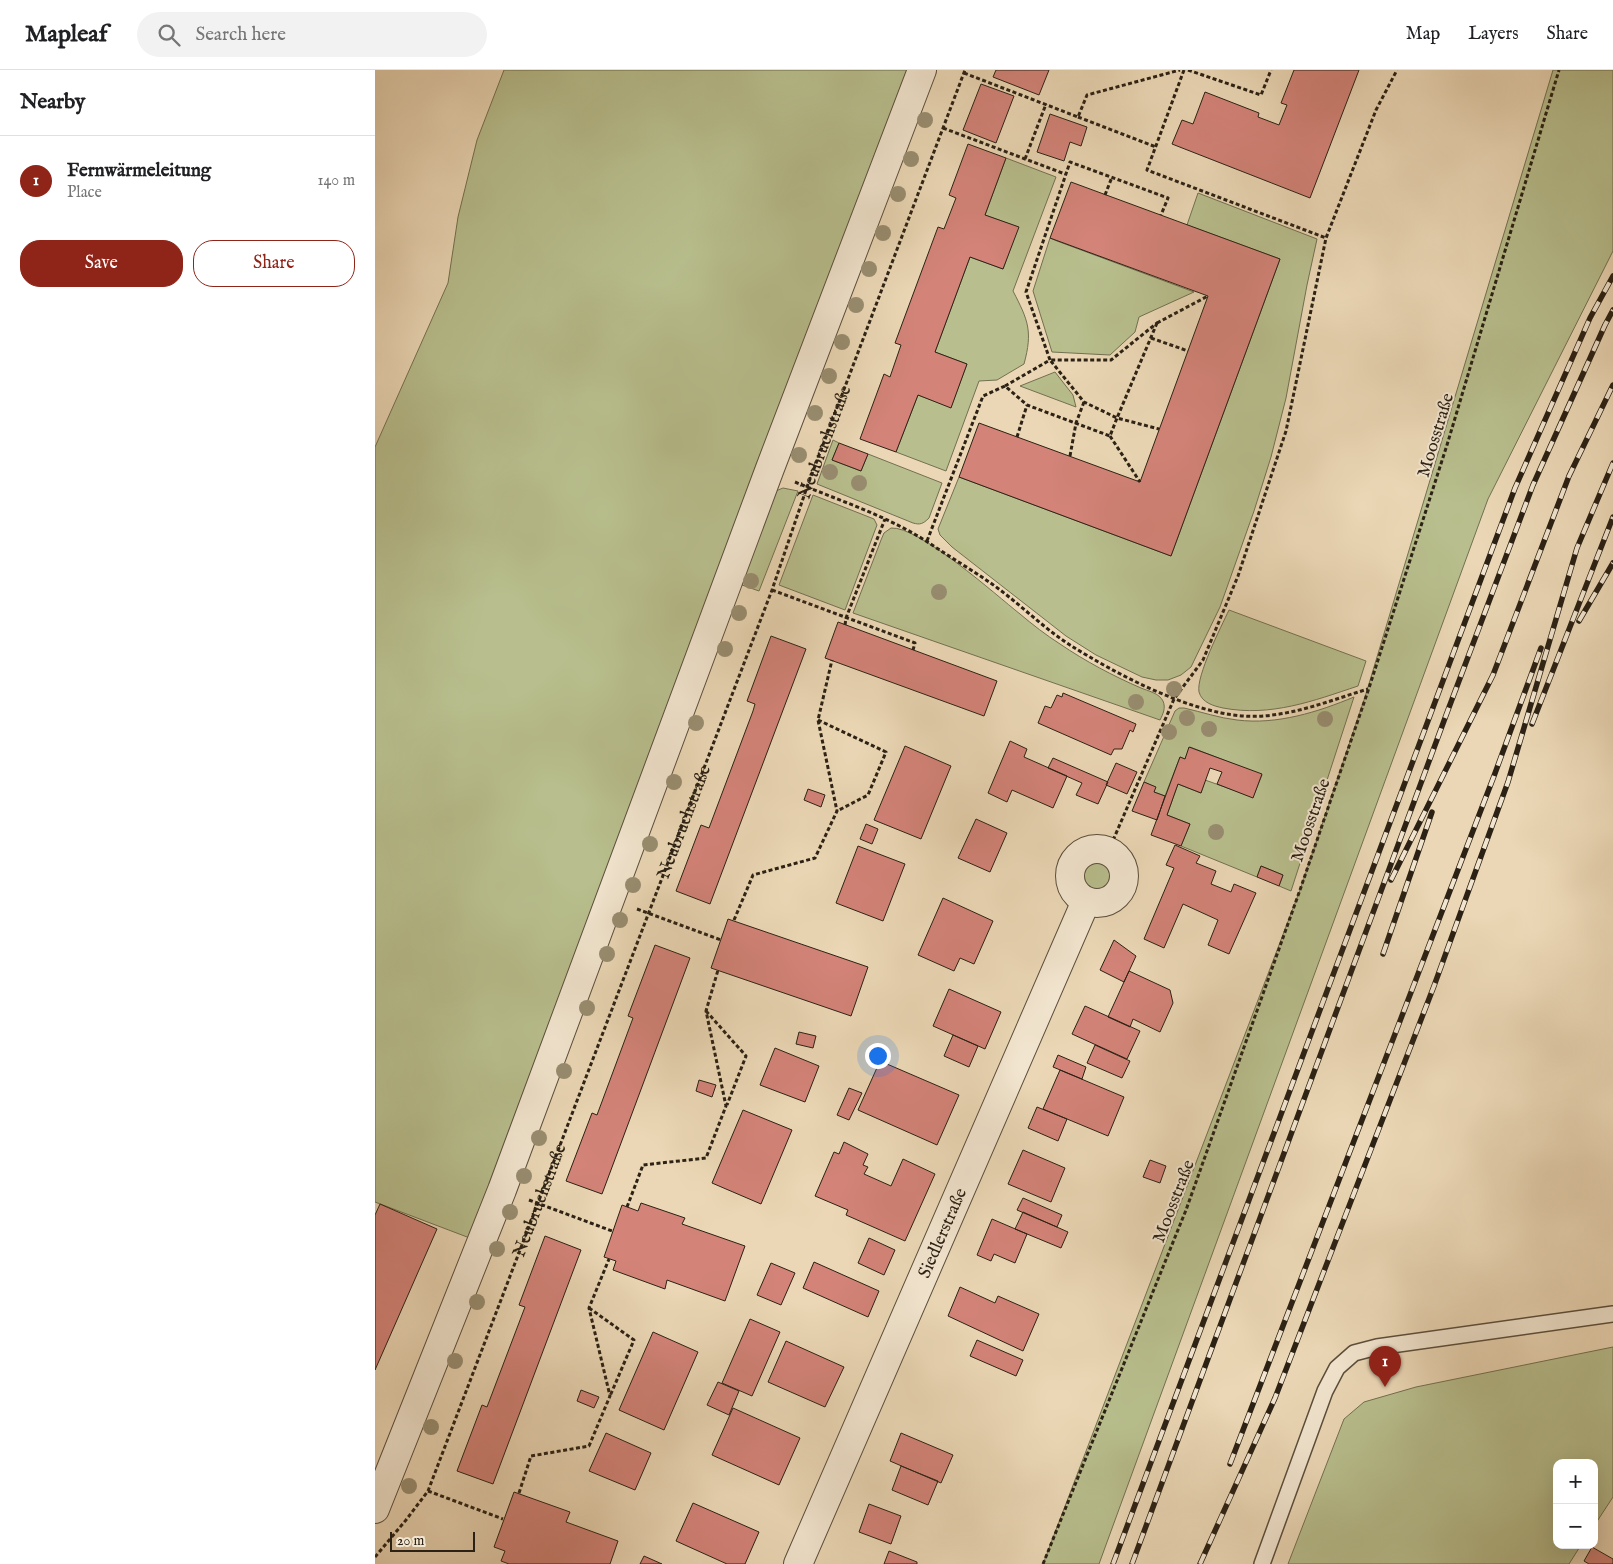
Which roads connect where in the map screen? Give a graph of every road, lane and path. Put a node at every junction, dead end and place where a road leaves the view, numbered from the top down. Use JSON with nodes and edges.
{"nodes":[{"id":1,"x":922,"y":70,"type":"edge"},
{"id":2,"x":1184,"y":70,"type":"edge"},
{"id":3,"x":1271,"y":70,"type":"edge"},
{"id":4,"x":1397,"y":70,"type":"edge"},
{"id":5,"x":1559,"y":70,"type":"edge"},
{"id":6,"x":965,"y":72,"type":"edge"},
{"id":7,"x":1046,"y":104,"type":"junction"},
{"id":8,"x":1078,"y":117,"type":"junction"},
{"id":9,"x":943,"y":128,"type":"junction"},
{"id":10,"x":1156,"y":147,"type":"junction"},
{"id":11,"x":1025,"y":159,"type":"junction"},
{"id":12,"x":1065,"y":174,"type":"junction"},
{"id":13,"x":1112,"y":177,"type":"junction"},
{"id":14,"x":1105,"y":195,"type":"dead end"},
{"id":15,"x":1161,"y":215,"type":"dead end"},
{"id":16,"x":1326,"y":238,"type":"junction"},
{"id":17,"x":1208,"y":296,"type":"dead end"},
{"id":18,"x":1157,"y":323,"type":"junction"},
{"id":19,"x":1151,"y":338,"type":"junction"},
{"id":20,"x":1188,"y":352,"type":"dead end"},
{"id":21,"x":1050,"y":360,"type":"junction"},
{"id":22,"x":1005,"y":386,"type":"junction"},
{"id":23,"x":1084,"y":402,"type":"junction"},
{"id":24,"x":1027,"y":405,"type":"junction"},
{"id":25,"x":1117,"y":418,"type":"junction"},
{"id":26,"x":1076,"y":423,"type":"junction"},
{"id":27,"x":1159,"y":429,"type":"dead end"},
{"id":28,"x":1110,"y":436,"type":"junction"},
{"id":29,"x":1017,"y":437,"type":"dead end"},
{"id":30,"x":1070,"y":456,"type":"dead end"},
{"id":31,"x":769,"y":471,"type":"junction"},
{"id":32,"x":1140,"y":482,"type":"dead end"},
{"id":33,"x":807,"y":488,"type":"junction"},
{"id":34,"x":885,"y":519,"type":"junction"},
{"id":35,"x":927,"y":542,"type":"junction"},
{"id":36,"x":772,"y":590,"type":"junction"},
{"id":37,"x":846,"y":618,"type":"junction"},
{"id":38,"x":845,"y":625,"type":"dead end"},
{"id":39,"x":913,"y":650,"type":"dead end"},
{"id":40,"x":832,"y":660,"type":"dead end"},
{"id":41,"x":1369,"y":688,"type":"junction"},
{"id":42,"x":1174,"y":699,"type":"junction"},
{"id":43,"x":818,"y":720,"type":"junction"},
{"id":44,"x":837,"y":811,"type":"junction"},
{"id":45,"x":1108,"y":852,"type":"junction"},
{"id":46,"x":611,"y":899,"type":"junction"},
{"id":47,"x":1086,"y":901,"type":"junction"},
{"id":48,"x":648,"y":914,"type":"junction"},
{"id":49,"x":734,"y":920,"type":"dead end"},
{"id":50,"x":721,"y":940,"type":"dead end"},
{"id":51,"x":718,"y":970,"type":"dead end"},
{"id":52,"x":706,"y":1011,"type":"junction"},
{"id":53,"x":727,"y":1106,"type":"junction"},
{"id":54,"x":501,"y":1190,"type":"junction"},
{"id":55,"x":538,"y":1203,"type":"junction"},
{"id":56,"x":627,"y":1208,"type":"dead end"},
{"id":57,"x":612,"y":1231,"type":"dead end"},
{"id":58,"x":609,"y":1259,"type":"dead end"},
{"id":59,"x":589,"y":1308,"type":"junction"},
{"id":60,"x":1613,"y":1314,"type":"edge"},
{"id":61,"x":610,"y":1396,"type":"junction"},
{"id":62,"x":428,"y":1491,"type":"junction"},
{"id":63,"x":519,"y":1494,"type":"dead end"},
{"id":64,"x":375,"y":1509,"type":"edge"},
{"id":65,"x":503,"y":1519,"type":"dead end"},
{"id":66,"x":375,"y":1557,"type":"edge"},
{"id":67,"x":798,"y":1564,"type":"edge"},
{"id":68,"x":1043,"y":1564,"type":"edge"},
{"id":69,"x":1262,"y":1564,"type":"edge"}],
"edges":[{"from":1,"to":31,"type":"street"},
{"from":2,"to":3,"type":"path"},
{"from":2,"to":8,"type":"path"},
{"from":2,"to":10,"type":"path"},
{"from":4,"to":16,"type":"path"},
{"from":5,"to":41,"type":"path","name":"Moosstraße"},
{"from":6,"to":7,"type":"path"},
{"from":6,"to":9,"type":"path","name":"Neubruchstraße"},
{"from":7,"to":8,"type":"path"},
{"from":7,"to":11,"type":"path"},
{"from":8,"to":10,"type":"path"},
{"from":9,"to":11,"type":"path"},
{"from":9,"to":33,"type":"path","name":"Neubruchstraße"},
{"from":10,"to":16,"type":"path"},
{"from":11,"to":12,"type":"path"},
{"from":12,"to":13,"type":"path"},
{"from":12,"to":21,"type":"path"},
{"from":13,"to":14,"type":"path"},
{"from":13,"to":15,"type":"path"},
{"from":16,"to":42,"type":"path"},
{"from":17,"to":18,"type":"path"},
{"from":18,"to":19,"type":"path"},
{"from":18,"to":21,"type":"path"},
{"from":19,"to":20,"type":"path"},
{"from":19,"to":25,"type":"path"},
{"from":21,"to":22,"type":"path"},
{"from":21,"to":23,"type":"path"},
{"from":22,"to":24,"type":"path"},
{"from":22,"to":35,"type":"path"},
{"from":23,"to":25,"type":"path"},
{"from":23,"to":26,"type":"path"},
{"from":24,"to":26,"type":"path"},
{"from":24,"to":29,"type":"path"},
{"from":25,"to":27,"type":"path"},
{"from":25,"to":28,"type":"path"},
{"from":26,"to":28,"type":"path"},
{"from":26,"to":30,"type":"path"},
{"from":28,"to":32,"type":"path"},
{"from":31,"to":33,"type":"path"},
{"from":31,"to":46,"type":"street"},
{"from":33,"to":34,"type":"path"},
{"from":33,"to":36,"type":"path","name":"Neubruchstraße"},
{"from":34,"to":35,"type":"path"},
{"from":34,"to":37,"type":"path"},
{"from":35,"to":42,"type":"path"},
{"from":36,"to":37,"type":"path"},
{"from":36,"to":48,"type":"path","name":"Neubruchstraße"},
{"from":37,"to":38,"type":"path"},
{"from":37,"to":39,"type":"path"},
{"from":40,"to":43,"type":"path"},
{"from":41,"to":42,"type":"path"},
{"from":41,"to":68,"type":"path","name":"Moosstraße"},
{"from":42,"to":45,"type":"path"},
{"from":43,"to":44,"type":"path"},
{"from":43,"to":44,"type":"path"},
{"from":44,"to":49,"type":"path"},
{"from":45,"to":47,"type":"street"},
{"from":45,"to":47,"type":"street"},
{"from":46,"to":48,"type":"path"},
{"from":46,"to":54,"type":"street"},
{"from":47,"to":67,"type":"street","name":"Siedlerstraße"},
{"from":48,"to":50,"type":"path"},
{"from":48,"to":55,"type":"path","name":"Neubruchstraße"},
{"from":51,"to":52,"type":"path"},
{"from":52,"to":53,"type":"path"},
{"from":52,"to":53,"type":"path"},
{"from":53,"to":56,"type":"path"},
{"from":54,"to":55,"type":"path"},
{"from":54,"to":64,"type":"street"},
{"from":55,"to":57,"type":"path"},
{"from":55,"to":62,"type":"path","name":"Neubruchstraße"},
{"from":58,"to":59,"type":"path"},
{"from":59,"to":61,"type":"path"},
{"from":59,"to":61,"type":"path"},
{"from":60,"to":69,"type":"lane"},
{"from":61,"to":63,"type":"path"},
{"from":62,"to":65,"type":"path"},
{"from":62,"to":66,"type":"path","name":"Neubruchstraße"}]}
